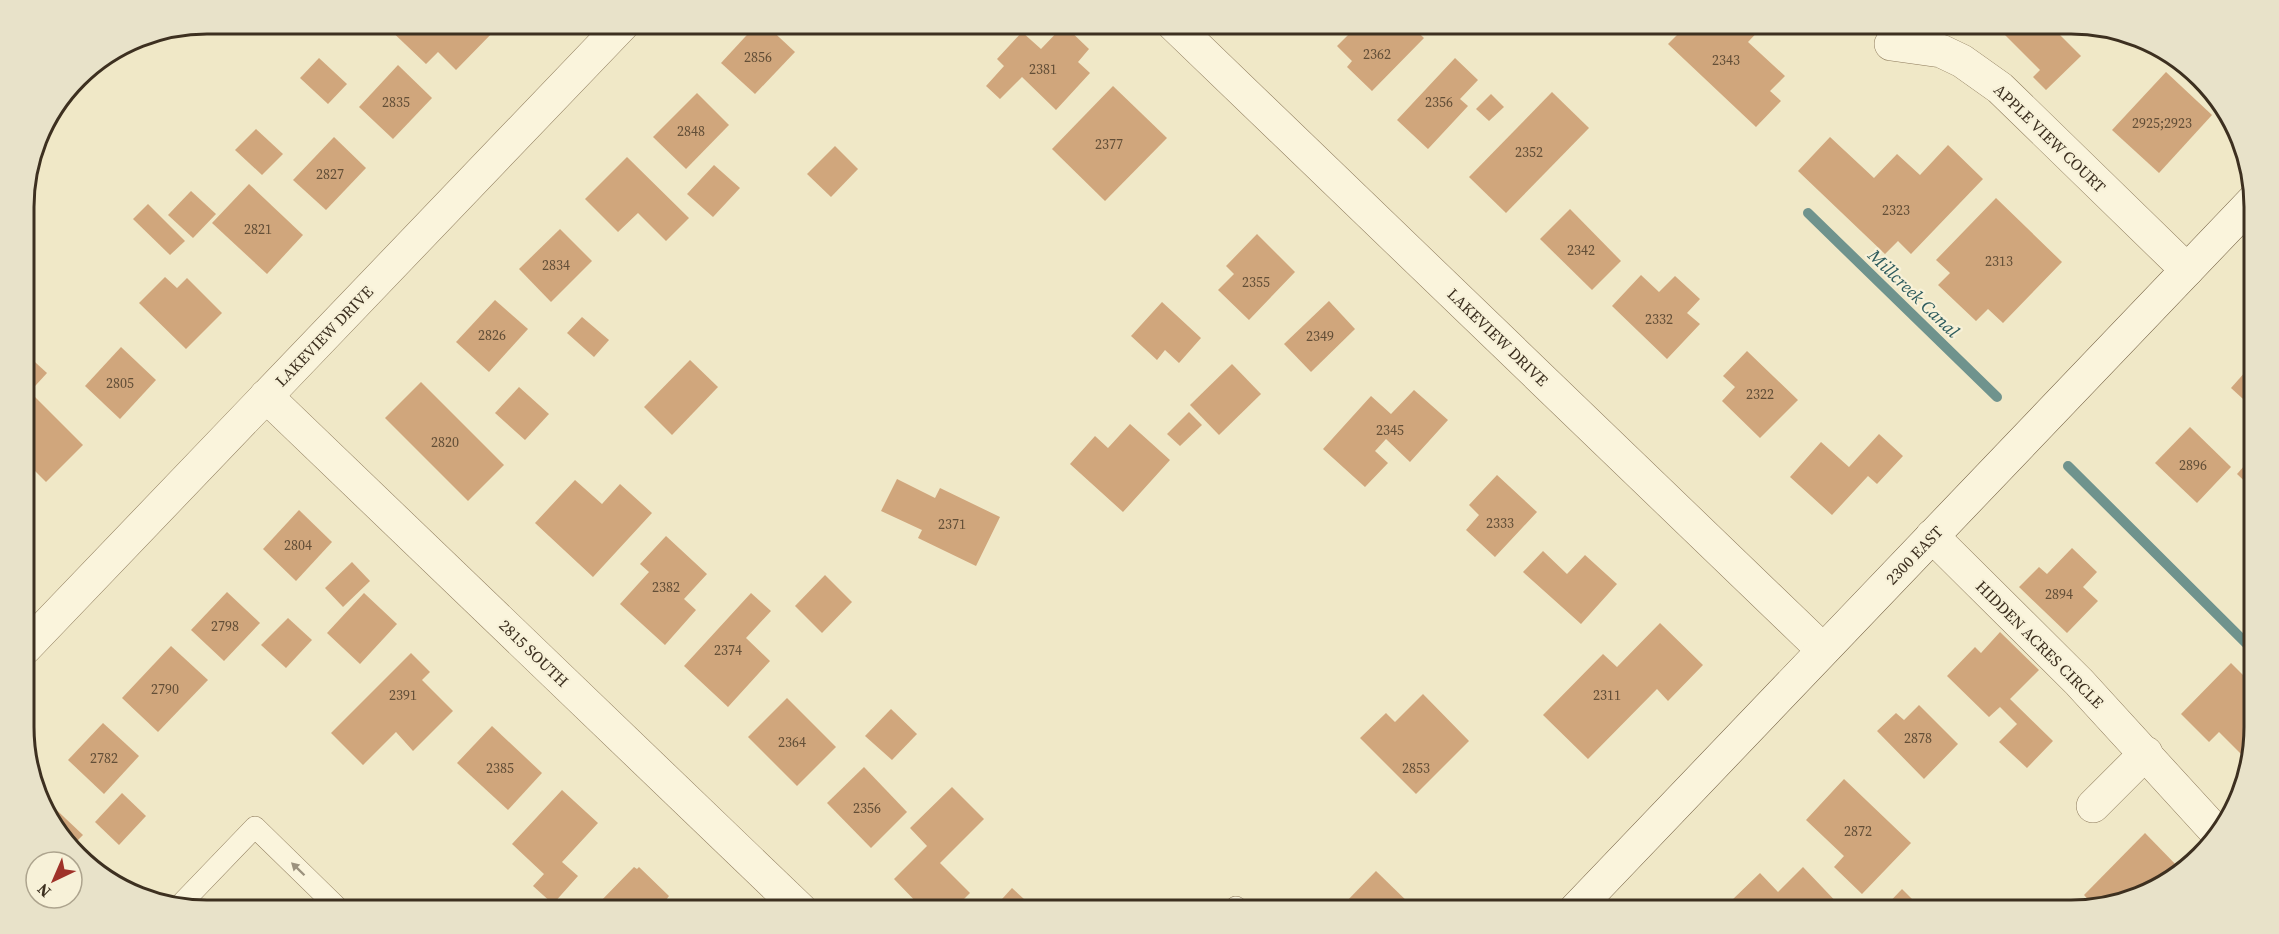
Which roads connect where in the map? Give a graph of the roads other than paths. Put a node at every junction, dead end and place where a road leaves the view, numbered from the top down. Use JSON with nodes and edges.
{"nodes":[{"id":1,"x":1184,"y":34,"type":"edge"},
{"id":2,"x":613,"y":35,"type":"edge"},
{"id":3,"x":1891,"y":44,"type":"dead end"},
{"id":4,"x":2244,"y":210,"type":"edge"},
{"id":5,"x":2187,"y":270,"type":"junction"},
{"id":6,"x":266,"y":396,"type":"junction"},
{"id":7,"x":1932,"y":536,"type":"junction"},
{"id":8,"x":34,"y":638,"type":"edge"},
{"id":9,"x":1824,"y":650,"type":"junction"},
{"id":10,"x":2146,"y":753,"type":"junction"},
{"id":11,"x":2093,"y":806,"type":"dead end"},
{"id":12,"x":2212,"y":827,"type":"edge"},
{"id":13,"x":186,"y":898,"type":"edge"},
{"id":14,"x":1585,"y":899,"type":"edge"},
{"id":15,"x":330,"y":900,"type":"edge"},
{"id":16,"x":790,"y":900,"type":"edge"}],
"edges":[{"from":1,"to":9,"type":"street","name":"LAKEVIEW DRIVE"},
{"from":2,"to":6,"type":"street","name":"LAKEVIEW DRIVE"},
{"from":3,"to":5,"type":"street","name":"APPLE VIEW COURT"},
{"from":4,"to":5,"type":"street","name":"2300 EAST"},
{"from":5,"to":7,"type":"street","name":"2300 EAST"},
{"from":6,"to":8,"type":"street","name":"LAKEVIEW DRIVE"},
{"from":6,"to":16,"type":"street","name":"2815 SOUTH"},
{"from":7,"to":9,"type":"street","name":"2300 EAST"},
{"from":7,"to":10,"type":"street","name":"HIDDEN ACRES CIRCLE"},
{"from":9,"to":14,"type":"street","name":"2300 EAST"},
{"from":10,"to":11,"type":"street"},
{"from":10,"to":12,"type":"street","name":"HIDDEN ACRES CIRCLE"},
{"from":15,"to":13,"type":"lane","one_way":true}]}
